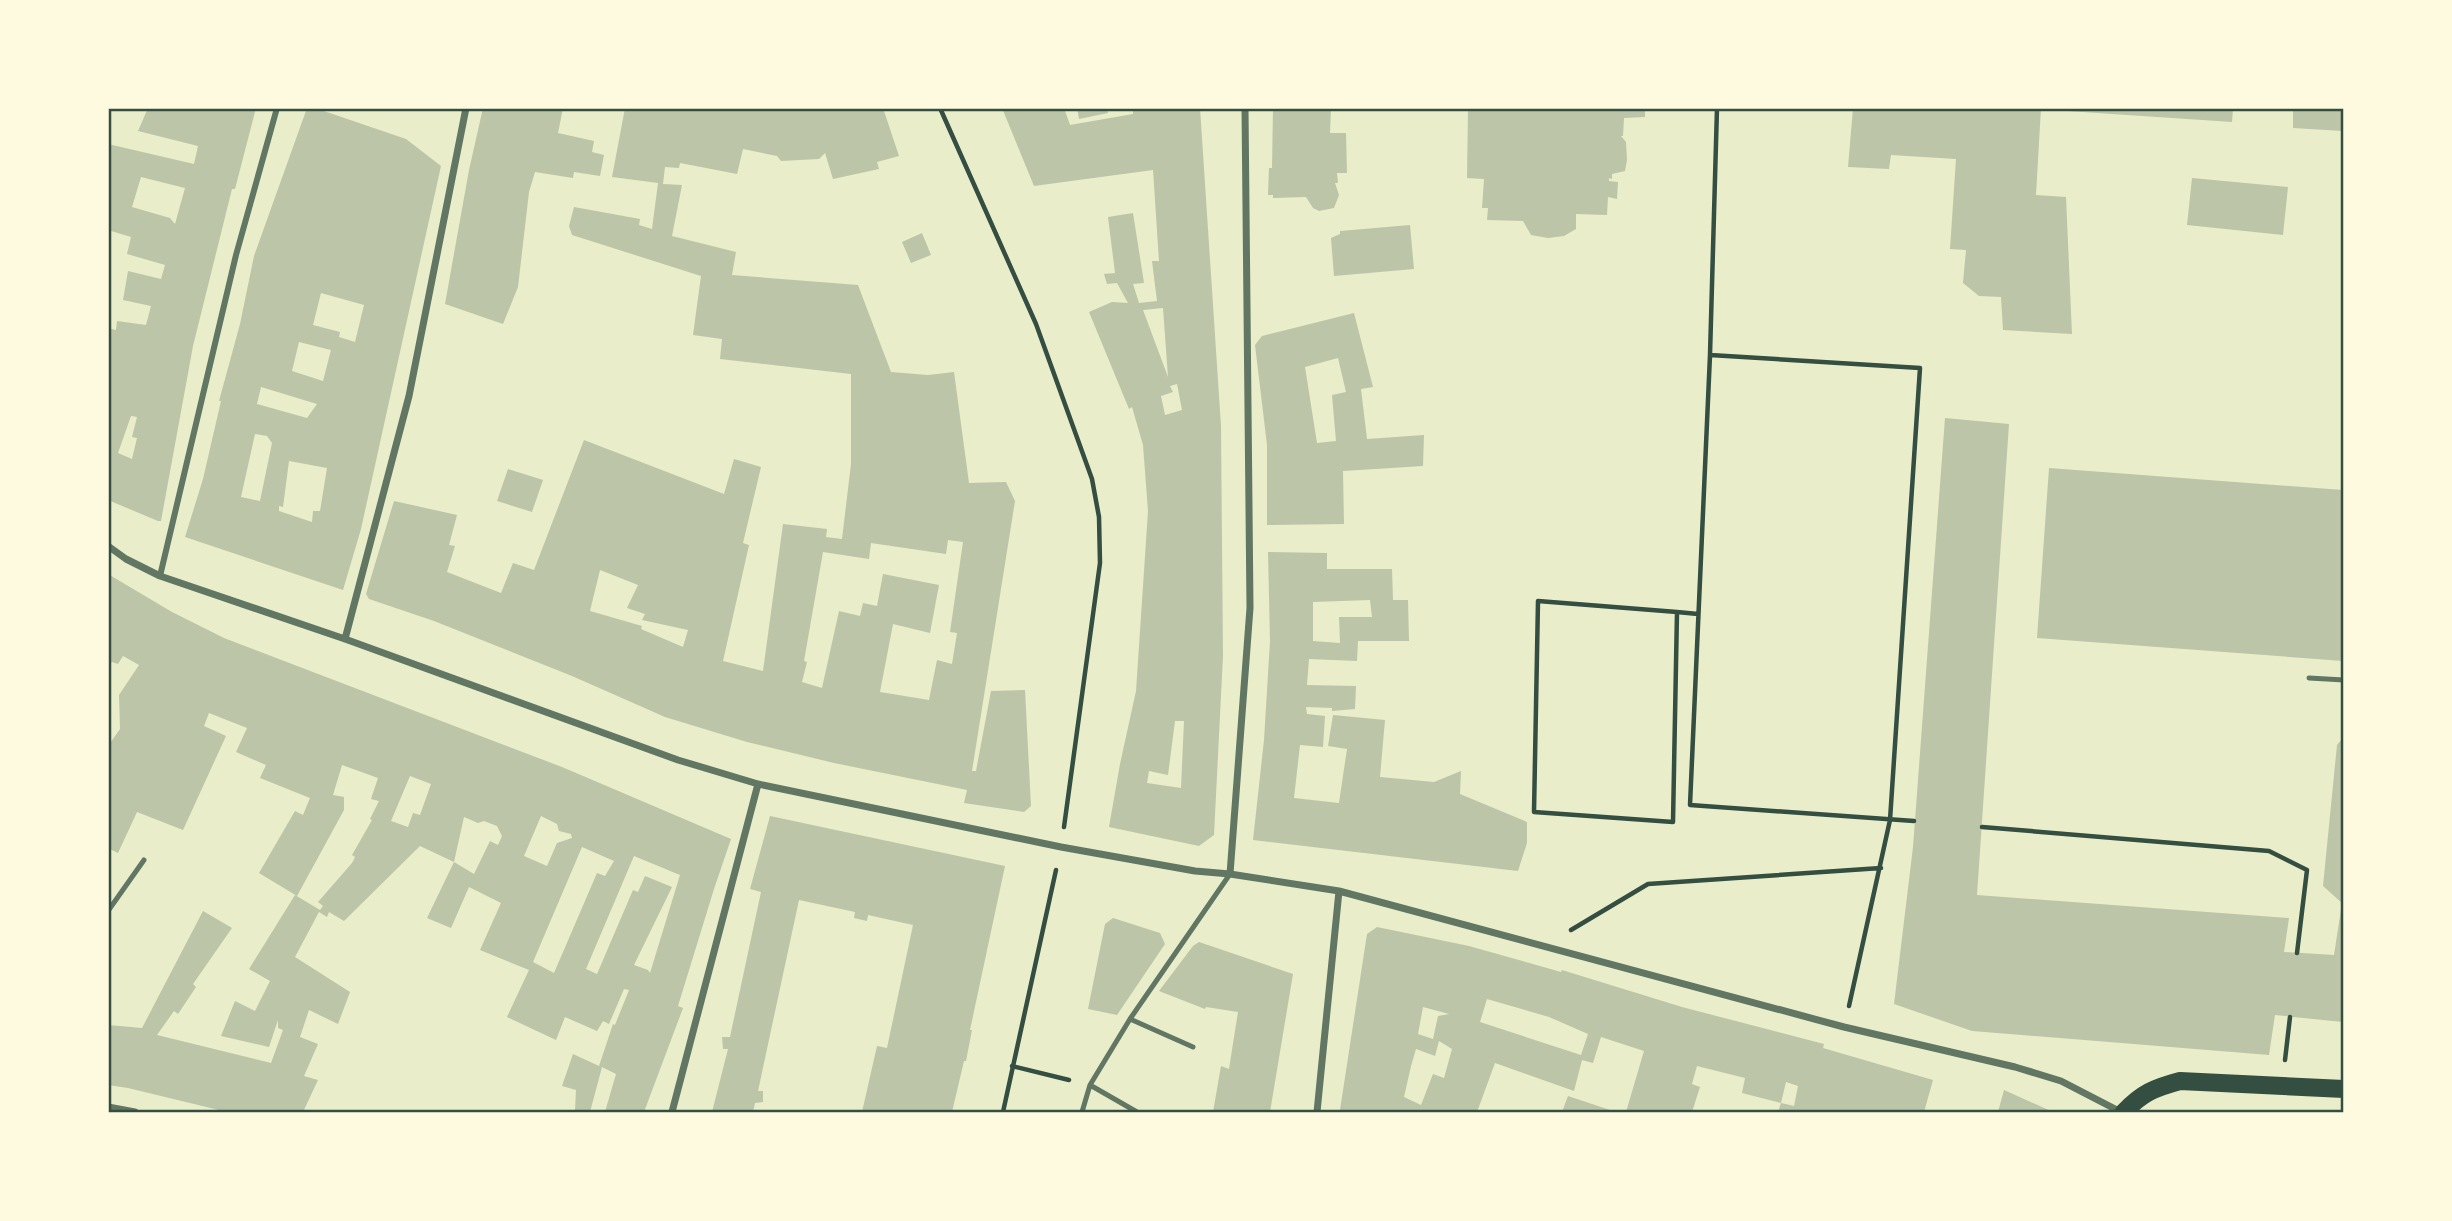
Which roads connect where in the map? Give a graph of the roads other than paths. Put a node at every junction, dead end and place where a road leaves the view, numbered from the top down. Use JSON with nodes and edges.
{"nodes":[{"id":1,"x":276,"y":108,"type":"edge"},
{"id":2,"x":466,"y":108,"type":"edge"},
{"id":3,"x":1245,"y":108,"type":"edge"},
{"id":4,"x":108,"y":546,"type":"edge"},
{"id":5,"x":160,"y":576,"type":"junction"},
{"id":6,"x":345,"y":639,"type":"junction"},
{"id":7,"x":2309,"y":678,"type":"dead end"},
{"id":8,"x":2343,"y":680,"type":"edge"},
{"id":9,"x":758,"y":784,"type":"junction"},
{"id":10,"x":144,"y":860,"type":"dead end"},
{"id":11,"x":1230,"y":874,"type":"junction"},
{"id":12,"x":1339,"y":891,"type":"junction"},
{"id":13,"x":108,"y":911,"type":"edge"},
{"id":14,"x":1130,"y":1019,"type":"junction"},
{"id":15,"x":1193,"y":1047,"type":"dead end"},
{"id":16,"x":1090,"y":1085,"type":"junction"},
{"id":17,"x":2343,"y":1089,"type":"edge"},
{"id":18,"x":108,"y":1107,"type":"edge"},
{"id":19,"x":135,"y":1112,"type":"edge"},
{"id":20,"x":671,"y":1112,"type":"edge"},
{"id":21,"x":1082,"y":1112,"type":"edge"},
{"id":22,"x":1137,"y":1112,"type":"edge"},
{"id":23,"x":1317,"y":1112,"type":"edge"},
{"id":24,"x":2122,"y":1112,"type":"edge"}],
"edges":[{"from":1,"to":5,"type":"street"},
{"from":2,"to":6,"type":"street"},
{"from":3,"to":11,"type":"street"},
{"from":4,"to":5,"type":"street"},
{"from":5,"to":6,"type":"street"},
{"from":6,"to":9,"type":"street"},
{"from":7,"to":8,"type":"lane"},
{"from":9,"to":11,"type":"street"},
{"from":9,"to":20,"type":"street"},
{"from":10,"to":13,"type":"lane"},
{"from":11,"to":12,"type":"street"},
{"from":11,"to":14,"type":"lane"},
{"from":12,"to":23,"type":"street"},
{"from":12,"to":24,"type":"street"},
{"from":14,"to":15,"type":"lane"},
{"from":14,"to":16,"type":"lane"},
{"from":16,"to":21,"type":"lane"},
{"from":16,"to":22,"type":"lane"},
{"from":17,"to":24,"type":"main road"},
{"from":18,"to":19,"type":"street"}]}
